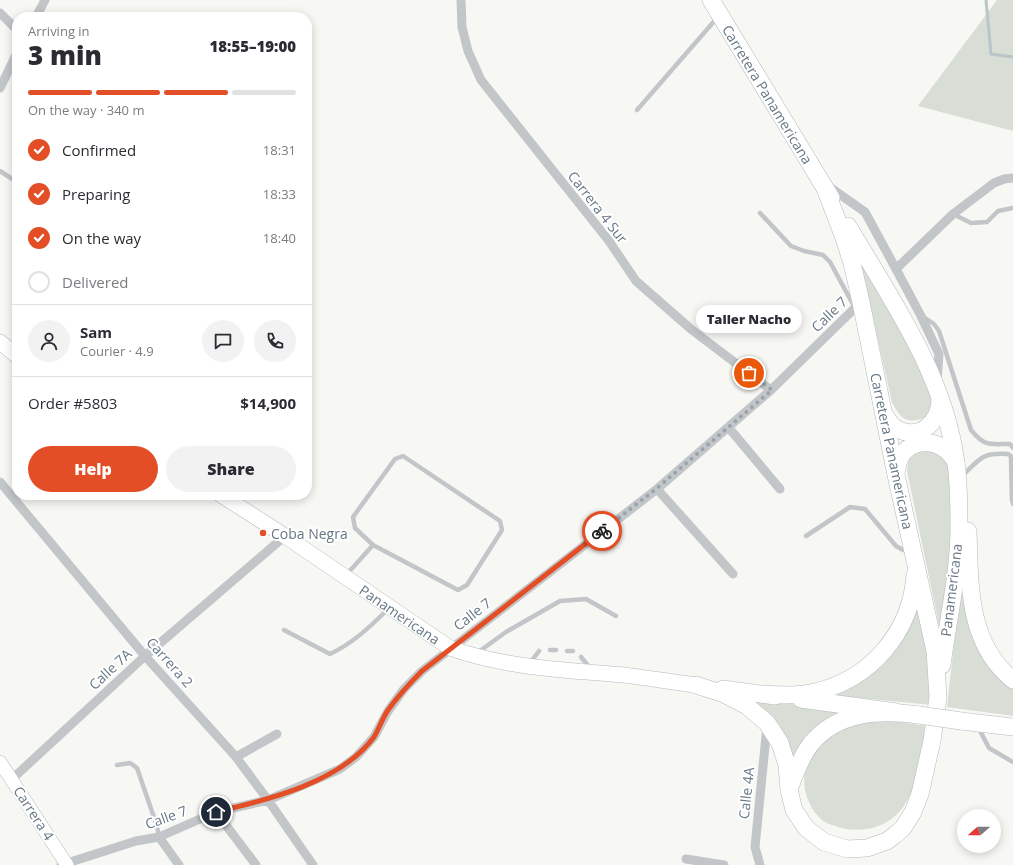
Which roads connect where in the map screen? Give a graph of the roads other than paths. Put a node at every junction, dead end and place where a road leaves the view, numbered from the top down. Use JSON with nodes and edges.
{"nodes":[{"id":1,"x":45,"y":0,"type":"edge"},
{"id":2,"x":461,"y":0,"type":"edge"},
{"id":3,"x":711,"y":0,"type":"edge"},
{"id":4,"x":39,"y":12,"type":"edge"},
{"id":5,"x":0,"y":13,"type":"edge"},
{"id":6,"x":720,"y":15,"type":"junction"},
{"id":7,"x":12,"y":25,"type":"edge"},
{"id":8,"x":12,"y":63,"type":"edge"},
{"id":9,"x":0,"y":88,"type":"edge"},
{"id":10,"x":637,"y":110,"type":"dead end"},
{"id":11,"x":0,"y":171,"type":"edge"},
{"id":12,"x":1013,"y":178,"type":"edge"},
{"id":13,"x":12,"y":179,"type":"edge"},
{"id":14,"x":823,"y":185,"type":"junction"},
{"id":15,"x":1013,"y":208,"type":"edge"},
{"id":16,"x":760,"y":213,"type":"dead end"},
{"id":17,"x":953,"y":214,"type":"junction"},
{"id":18,"x":896,"y":269,"type":"junction"},
{"id":19,"x":858,"y":305,"type":"junction"},
{"id":20,"x":921,"y":316,"type":"junction"},
{"id":21,"x":772,"y":390,"type":"junction"},
{"id":22,"x":938,"y":392,"type":"junction"},
{"id":23,"x":884,"y":414,"type":"junction"},
{"id":24,"x":729,"y":428,"type":"junction"},
{"id":25,"x":1013,"y":448,"type":"edge"},
{"id":26,"x":956,"y":462,"type":"junction"},
{"id":27,"x":896,"y":475,"type":"junction"},
{"id":28,"x":958,"y":481,"type":"junction"},
{"id":29,"x":0,"y":482,"type":"edge"},
{"id":30,"x":656,"y":489,"type":"junction"},
{"id":31,"x":780,"y":489,"type":"dead end"},
{"id":32,"x":12,"y":496,"type":"edge"},
{"id":33,"x":15,"y":500,"type":"edge"},
{"id":34,"x":229,"y":500,"type":"edge"},
{"id":35,"x":1013,"y":504,"type":"edge"},
{"id":36,"x":285,"y":536,"type":"junction"},
{"id":37,"x":806,"y":536,"type":"dead end"},
{"id":38,"x":373,"y":545,"type":"junction"},
{"id":39,"x":914,"y":556,"type":"junction"},
{"id":40,"x":734,"y":574,"type":"dead end"},
{"id":41,"x":344,"y":577,"type":"junction"},
{"id":42,"x":390,"y":607,"type":"junction"},
{"id":43,"x":616,"y":616,"type":"dead end"},
{"id":44,"x":284,"y":630,"type":"dead end"},
{"id":45,"x":450,"y":648,"type":"junction"},
{"id":46,"x":550,"y":650,"type":"dead end"},
{"id":47,"x":556,"y":650,"type":"dead end"},
{"id":48,"x":539,"y":651,"type":"dead end"},
{"id":49,"x":567,"y":651,"type":"dead end"},
{"id":50,"x":573,"y":651,"type":"dead end"},
{"id":51,"x":145,"y":656,"type":"junction"},
{"id":52,"x":473,"y":656,"type":"junction"},
{"id":53,"x":581,"y":657,"type":"dead end"},
{"id":54,"x":528,"y":667,"type":"junction"},
{"id":55,"x":593,"y":673,"type":"junction"},
{"id":56,"x":1013,"y":680,"type":"edge"},
{"id":57,"x":696,"y":685,"type":"junction"},
{"id":58,"x":763,"y":694,"type":"junction"},
{"id":59,"x":938,"y":697,"type":"junction"},
{"id":60,"x":896,"y":712,"type":"junction"},
{"id":61,"x":968,"y":722,"type":"junction"},
{"id":62,"x":767,"y":723,"type":"junction"},
{"id":63,"x":1013,"y":727,"type":"edge"},
{"id":64,"x":277,"y":734,"type":"dead end"},
{"id":65,"x":236,"y":757,"type":"junction"},
{"id":66,"x":0,"y":762,"type":"edge"},
{"id":67,"x":1013,"y":762,"type":"edge"},
{"id":68,"x":117,"y":765,"type":"dead end"},
{"id":69,"x":11,"y":780,"type":"junction"},
{"id":70,"x":789,"y":790,"type":"junction"},
{"id":71,"x":268,"y":800,"type":"junction"},
{"id":72,"x":216,"y":812,"type":"junction"},
{"id":73,"x":159,"y":837,"type":"junction"},
{"id":74,"x":686,"y":859,"type":"dead end"},
{"id":75,"x":65,"y":864,"type":"edge"},
{"id":76,"x":179,"y":865,"type":"edge"},
{"id":77,"x":256,"y":865,"type":"edge"},
{"id":78,"x":313,"y":865,"type":"edge"},
{"id":79,"x":724,"y":865,"type":"edge"},
{"id":80,"x":760,"y":865,"type":"edge"}],
"edges":[{"from":1,"to":4,"type":"street"},
{"from":2,"to":21,"type":"street","name":"Carrera 4 Sur"},
{"from":3,"to":6,"type":"highway","name":"Carretera Panamericana"},
{"from":5,"to":7,"type":"street"},
{"from":6,"to":10,"type":"lane"},
{"from":6,"to":14,"type":"highway","name":"Carretera Panamericana"},
{"from":8,"to":9,"type":"street"},
{"from":11,"to":13,"type":"lane"},
{"from":12,"to":17,"type":"street"},
{"from":14,"to":18,"type":"street"},
{"from":14,"to":19,"type":"highway","name":"Carretera Panamericana"},
{"from":14,"to":22,"type":"highway","name":"Carretera Panamericana"},
{"from":15,"to":17,"type":"lane"},
{"from":16,"to":19,"type":"lane"},
{"from":17,"to":18,"type":"street"},
{"from":18,"to":20,"type":"street"},
{"from":19,"to":21,"type":"street","name":"Calle 7"},
{"from":19,"to":23,"type":"highway","name":"Carretera Panamericana"},
{"from":20,"to":22,"type":"street"},
{"from":20,"to":25,"type":"lane"},
{"from":21,"to":24,"type":"street","name":"Calle 7"},
{"from":22,"to":23,"type":"highway"},
{"from":22,"to":26,"type":"highway","name":"Carretera Panamericana"},
{"from":23,"to":27,"type":"highway","name":"Carretera Panamericana"},
{"from":24,"to":30,"type":"street","name":"Calle 7"},
{"from":24,"to":31,"type":"street"},
{"from":26,"to":27,"type":"highway"},
{"from":26,"to":28,"type":"highway","name":"Carretera Panamericana"},
{"from":27,"to":39,"type":"highway","name":"Carretera Panamericana"},
{"from":28,"to":35,"type":"lane"},
{"from":28,"to":56,"type":"highway"},
{"from":28,"to":59,"type":"highway","name":"Panamericana"},
{"from":29,"to":32,"type":"street","name":"Carrera 2"},
{"from":30,"to":40,"type":"street"},
{"from":30,"to":45,"type":"street","name":"Calle 7"},
{"from":33,"to":51,"type":"street","name":"Carrera 2"},
{"from":34,"to":36,"type":"main road","name":"Panamericana"},
{"from":36,"to":41,"type":"main road","name":"Panamericana"},
{"from":36,"to":51,"type":"street","name":"Calle 7A"},
{"from":37,"to":39,"type":"lane"},
{"from":38,"to":38,"type":"lane"},
{"from":38,"to":41,"type":"lane"},
{"from":39,"to":58,"type":"highway"},
{"from":39,"to":59,"type":"highway","name":"Carretera Panamericana"},
{"from":41,"to":42,"type":"main road","name":"Panamericana"},
{"from":42,"to":44,"type":"lane"},
{"from":42,"to":45,"type":"main road","name":"Panamericana"},
{"from":43,"to":52,"type":"lane"},
{"from":45,"to":52,"type":"main road","name":"Panamericana"},
{"from":45,"to":71,"type":"street","name":"Calle 7"},
{"from":46,"to":47,"type":"lane"},
{"from":48,"to":54,"type":"lane"},
{"from":49,"to":50,"type":"lane"},
{"from":51,"to":65,"type":"street","name":"Carrera 2"},
{"from":51,"to":69,"type":"street","name":"Calle 7A"},
{"from":52,"to":54,"type":"main road","name":"Panamericana"},
{"from":53,"to":55,"type":"lane"},
{"from":54,"to":55,"type":"main road","name":"Panamericana"},
{"from":55,"to":57,"type":"main road","name":"Panamericana"},
{"from":57,"to":58,"type":"highway","name":"Panamericana"},
{"from":57,"to":62,"type":"highway","name":"Panamericana"},
{"from":58,"to":60,"type":"highway","name":"Panamericana"},
{"from":59,"to":70,"type":"highway","name":"Carretera Panamericana"},
{"from":60,"to":61,"type":"highway","bridge":true},
{"from":60,"to":70,"type":"highway"},
{"from":61,"to":63,"type":"highway"},
{"from":61,"to":67,"type":"lane"},
{"from":62,"to":70,"type":"highway","name":"Panamericana"},
{"from":62,"to":80,"type":"street","name":"Calle 4A"},
{"from":64,"to":65,"type":"street"},
{"from":65,"to":71,"type":"street","name":"Carrera 2"},
{"from":66,"to":69,"type":"street","name":"Carrera 4"},
{"from":68,"to":73,"type":"lane"},
{"from":69,"to":75,"type":"street","name":"Carrera 4"},
{"from":71,"to":72,"type":"street","name":"Calle 7"},
{"from":71,"to":78,"type":"street","name":"Carrera 2"},
{"from":72,"to":73,"type":"street","name":"Calle 7"},
{"from":72,"to":77,"type":"street"},
{"from":73,"to":75,"type":"street","name":"Calle 7"},
{"from":73,"to":76,"type":"street"},
{"from":74,"to":79,"type":"street"}]}
